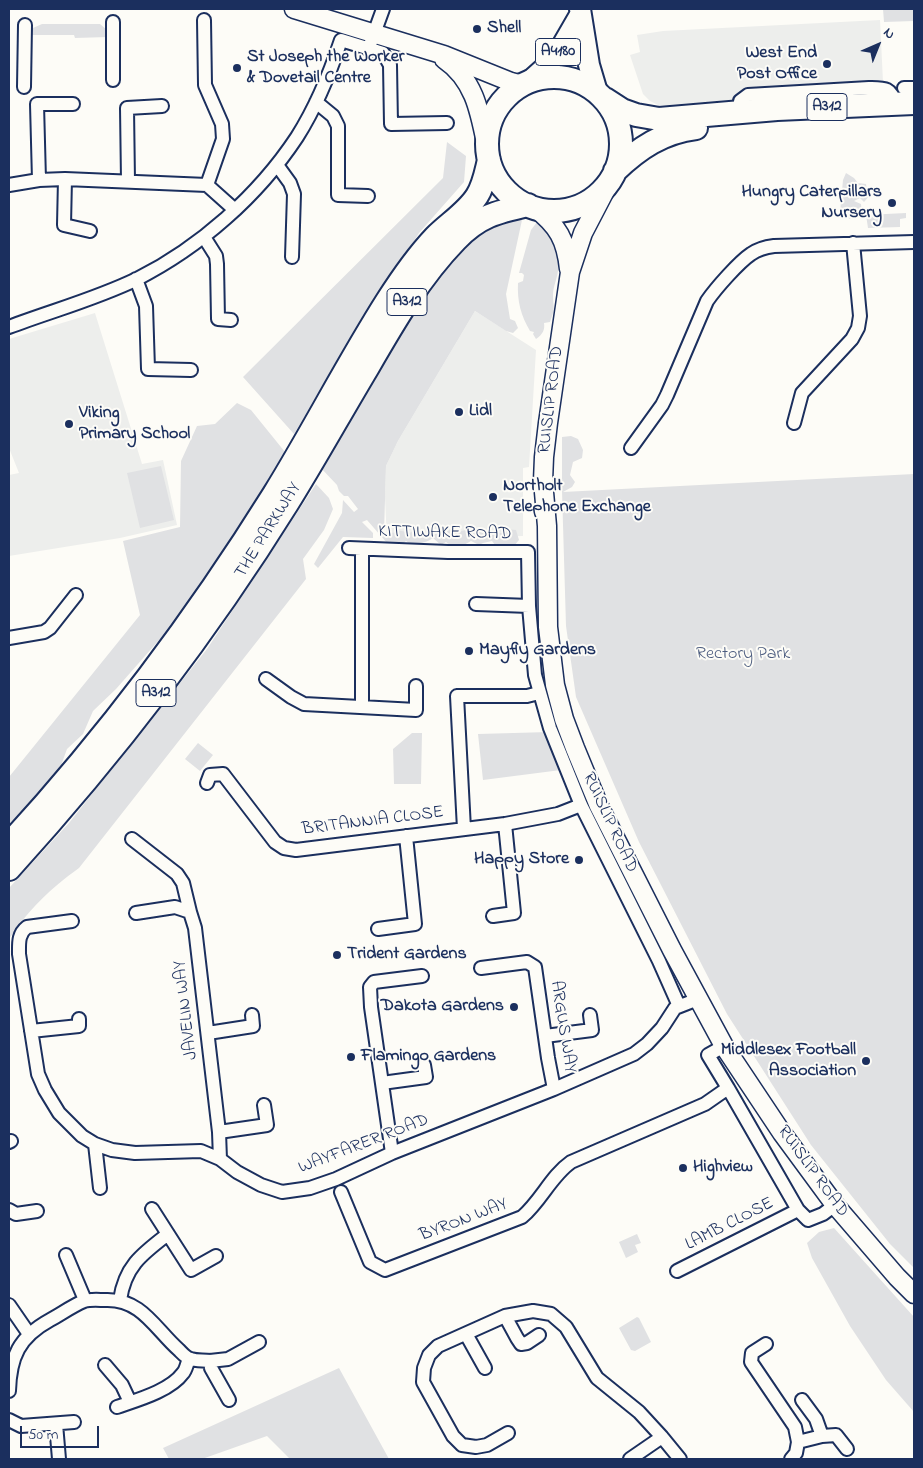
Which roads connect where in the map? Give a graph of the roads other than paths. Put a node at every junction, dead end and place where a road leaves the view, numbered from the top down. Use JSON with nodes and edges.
{"nodes":[{"id":1,"x":294,"y":9,"type":"edge"},
{"id":2,"x":383,"y":9,"type":"edge"},
{"id":3,"x":580,"y":12,"type":"edge"},
{"id":4,"x":204,"y":20,"type":"dead end"},
{"id":5,"x":113,"y":22,"type":"dead end"},
{"id":6,"x":25,"y":25,"type":"dead end"},
{"id":7,"x":373,"y":32,"type":"junction"},
{"id":8,"x":369,"y":49,"type":"junction"},
{"id":9,"x":434,"y":52,"type":"junction"},
{"id":10,"x":113,"y":80,"type":"dead end"},
{"id":11,"x":526,"y":83,"type":"junction"},
{"id":12,"x":24,"y":87,"type":"dead end"},
{"id":13,"x":599,"y":94,"type":"junction"},
{"id":14,"x":907,"y":96,"type":"edge"},
{"id":15,"x":316,"y":102,"type":"junction"},
{"id":16,"x":73,"y":104,"type":"dead end"},
{"id":17,"x":162,"y":106,"type":"dead end"},
{"id":18,"x":914,"y":115,"type":"edge"},
{"id":19,"x":447,"y":124,"type":"dead end"},
{"id":20,"x":488,"y":154,"type":"junction"},
{"id":21,"x":277,"y":164,"type":"junction"},
{"id":22,"x":611,"y":178,"type":"junction"},
{"id":23,"x":65,"y":179,"type":"junction"},
{"id":24,"x":39,"y":180,"type":"junction"},
{"id":25,"x":128,"y":180,"type":"junction"},
{"id":26,"x":9,"y":185,"type":"edge"},
{"id":27,"x":207,"y":185,"type":"junction"},
{"id":28,"x":368,"y":196,"type":"dead end"},
{"id":29,"x":531,"y":206,"type":"junction"},
{"id":30,"x":234,"y":210,"type":"junction"},
{"id":31,"x":90,"y":232,"type":"dead end"},
{"id":32,"x":204,"y":236,"type":"junction"},
{"id":33,"x":914,"y":242,"type":"edge"},
{"id":34,"x":853,"y":243,"type":"junction"},
{"id":35,"x":292,"y":257,"type":"dead end"},
{"id":36,"x":570,"y":272,"type":"junction"},
{"id":37,"x":136,"y":279,"type":"junction"},
{"id":38,"x":231,"y":320,"type":"dead end"},
{"id":39,"x":9,"y":326,"type":"edge"},
{"id":40,"x":191,"y":370,"type":"dead end"},
{"id":41,"x":794,"y":423,"type":"dead end"},
{"id":42,"x":320,"y":432,"type":"junction"},
{"id":43,"x":631,"y":448,"type":"dead end"},
{"id":44,"x":281,"y":498,"type":"junction"},
{"id":45,"x":76,"y":595,"type":"dead end"},
{"id":46,"x":476,"y":604,"type":"dead end"},
{"id":47,"x":529,"y":606,"type":"junction"},
{"id":48,"x":530,"y":626,"type":"junction"},
{"id":49,"x":548,"y":627,"type":"junction"},
{"id":50,"x":9,"y":638,"type":"edge"},
{"id":51,"x":266,"y":679,"type":"dead end"},
{"id":52,"x":416,"y":686,"type":"dead end"},
{"id":53,"x":539,"y":693,"type":"junction"},
{"id":54,"x":362,"y":707,"type":"junction"},
{"id":55,"x":207,"y":783,"type":"dead end"},
{"id":56,"x":581,"y":805,"type":"junction"},
{"id":57,"x":505,"y":824,"type":"junction"},
{"id":58,"x":464,"y":829,"type":"junction"},
{"id":59,"x":406,"y":836,"type":"junction"},
{"id":60,"x":132,"y":838,"type":"dead end"},
{"id":61,"x":9,"y":844,"type":"edge"},
{"id":62,"x":9,"y":869,"type":"edge"},
{"id":63,"x":190,"y":912,"type":"junction"},
{"id":64,"x":136,"y":913,"type":"dead end"},
{"id":65,"x":493,"y":916,"type":"dead end"},
{"id":66,"x":72,"y":921,"type":"dead end"},
{"id":67,"x":378,"y":929,"type":"dead end"},
{"id":68,"x":481,"y":968,"type":"dead end"},
{"id":69,"x":422,"y":976,"type":"dead end"},
{"id":70,"x":698,"y":999,"type":"junction"},
{"id":71,"x":679,"y":1006,"type":"junction"},
{"id":72,"x":252,"y":1015,"type":"dead end"},
{"id":73,"x":590,"y":1015,"type":"dead end"},
{"id":74,"x":79,"y":1019,"type":"dead end"},
{"id":75,"x":31,"y":1031,"type":"junction"},
{"id":76,"x":208,"y":1033,"type":"junction"},
{"id":77,"x":545,"y":1036,"type":"junction"},
{"id":78,"x":724,"y":1046,"type":"junction"},
{"id":79,"x":424,"y":1065,"type":"dead end"},
{"id":80,"x":382,"y":1083,"type":"junction"},
{"id":81,"x":728,"y":1088,"type":"junction"},
{"id":82,"x":554,"y":1089,"type":"junction"},
{"id":83,"x":264,"y":1105,"type":"dead end"},
{"id":84,"x":219,"y":1132,"type":"junction"},
{"id":85,"x":95,"y":1144,"type":"junction"},
{"id":86,"x":392,"y":1153,"type":"junction"},
{"id":87,"x":220,"y":1159,"type":"junction"},
{"id":88,"x":100,"y":1188,"type":"dead end"},
{"id":89,"x":341,"y":1192,"type":"dead end"},
{"id":90,"x":835,"y":1205,"type":"junction"},
{"id":91,"x":152,"y":1209,"type":"dead end"},
{"id":92,"x":9,"y":1210,"type":"edge"},
{"id":93,"x":798,"y":1210,"type":"junction"},
{"id":94,"x":37,"y":1211,"type":"dead end"},
{"id":95,"x":168,"y":1234,"type":"junction"},
{"id":96,"x":66,"y":1255,"type":"dead end"},
{"id":97,"x":216,"y":1256,"type":"dead end"},
{"id":98,"x":677,"y":1271,"type":"dead end"},
{"id":99,"x":914,"y":1294,"type":"edge"},
{"id":100,"x":86,"y":1300,"type":"junction"},
{"id":101,"x":120,"y":1300,"type":"junction"},
{"id":102,"x":9,"y":1305,"type":"edge"},
{"id":103,"x":505,"y":1316,"type":"junction"},
{"id":104,"x":29,"y":1334,"type":"junction"},
{"id":105,"x":466,"y":1334,"type":"junction"},
{"id":106,"x":540,"y":1335,"type":"dead end"},
{"id":107,"x":259,"y":1342,"type":"dead end"},
{"id":108,"x":766,"y":1344,"type":"dead end"},
{"id":109,"x":189,"y":1359,"type":"junction"},
{"id":110,"x":210,"y":1361,"type":"junction"},
{"id":111,"x":105,"y":1365,"type":"dead end"},
{"id":112,"x":485,"y":1368,"type":"dead end"},
{"id":113,"x":9,"y":1391,"type":"edge"},
{"id":114,"x":229,"y":1400,"type":"dead end"},
{"id":115,"x":802,"y":1400,"type":"dead end"},
{"id":116,"x":130,"y":1402,"type":"junction"},
{"id":117,"x":117,"y":1407,"type":"dead end"},
{"id":118,"x":9,"y":1420,"type":"edge"},
{"id":119,"x":74,"y":1422,"type":"dead end"},
{"id":120,"x":56,"y":1424,"type":"junction"},
{"id":121,"x":508,"y":1433,"type":"dead end"},
{"id":122,"x":822,"y":1436,"type":"junction"},
{"id":123,"x":662,"y":1437,"type":"junction"},
{"id":124,"x":798,"y":1442,"type":"junction"},
{"id":125,"x":847,"y":1449,"type":"dead end"},
{"id":126,"x":638,"y":1457,"type":"edge"},
{"id":127,"x":59,"y":1459,"type":"edge"},
{"id":128,"x":680,"y":1459,"type":"edge"},
{"id":129,"x":791,"y":1459,"type":"edge"}],
"edges":[{"from":1,"to":7,"type":"main road"},
{"from":2,"to":7,"type":"street"},
{"from":3,"to":11,"type":"main road","number":"A4180"},
{"from":3,"to":13,"type":"main road","number":"A4180"},
{"from":4,"to":27,"type":"street"},
{"from":5,"to":10,"type":"street"},
{"from":6,"to":12,"type":"street"},
{"from":7,"to":8,"type":"street"},
{"from":7,"to":9,"type":"main road"},
{"from":8,"to":15,"type":"street"},
{"from":8,"to":19,"type":"street"},
{"from":9,"to":11,"type":"main road"},
{"from":9,"to":20,"type":"main road"},
{"from":11,"to":13,"type":"highway","number":"A312"},
{"from":11,"to":20,"type":"highway","number":"A312"},
{"from":13,"to":14,"type":"highway","number":"A312"},
{"from":13,"to":22,"type":"highway","number":"A312"},
{"from":15,"to":21,"type":"street"},
{"from":15,"to":28,"type":"street"},
{"from":16,"to":24,"type":"street"},
{"from":17,"to":25,"type":"street"},
{"from":18,"to":22,"type":"highway","number":"A312"},
{"from":20,"to":29,"type":"highway","number":"A312"},
{"from":20,"to":42,"type":"highway","name":"THE PARKWAY","number":"A312"},
{"from":21,"to":30,"type":"street"},
{"from":21,"to":35,"type":"street"},
{"from":22,"to":29,"type":"highway","number":"A312"},
{"from":22,"to":36,"type":"main road","name":"RUISLIP ROAD"},
{"from":23,"to":24,"type":"street"},
{"from":23,"to":25,"type":"street"},
{"from":23,"to":31,"type":"street"},
{"from":24,"to":26,"type":"street"},
{"from":25,"to":27,"type":"street"},
{"from":27,"to":30,"type":"street"},
{"from":29,"to":36,"type":"main road","name":"RUISLIP ROAD"},
{"from":29,"to":42,"type":"highway","name":"THE PARKWAY","number":"A312"},
{"from":30,"to":32,"type":"street"},
{"from":32,"to":37,"type":"street"},
{"from":32,"to":38,"type":"street"},
{"from":33,"to":34,"type":"street"},
{"from":34,"to":41,"type":"street"},
{"from":34,"to":43,"type":"street"},
{"from":36,"to":49,"type":"main road","name":"RUISLIP ROAD"},
{"from":37,"to":39,"type":"street"},
{"from":37,"to":40,"type":"street"},
{"from":42,"to":44,"type":"highway","name":"THE PARKWAY","number":"A312"},
{"from":44,"to":61,"type":"highway","name":"THE PARKWAY","number":"A312"},
{"from":44,"to":62,"type":"highway","name":"THE PARKWAY","number":"A312"},
{"from":45,"to":50,"type":"street"},
{"from":46,"to":47,"type":"street"},
{"from":47,"to":48,"type":"street"},
{"from":47,"to":54,"type":"street","name":"KITTIWAKE ROAD"},
{"from":48,"to":49,"type":"street"},
{"from":48,"to":53,"type":"street"},
{"from":49,"to":70,"type":"main road","name":"RUISLIP ROAD"},
{"from":51,"to":54,"type":"street"},
{"from":52,"to":54,"type":"street"},
{"from":53,"to":56,"type":"street"},
{"from":53,"to":58,"type":"street"},
{"from":55,"to":59,"type":"street","name":"BRITANNIA CLOSE"},
{"from":56,"to":57,"type":"street","name":"BRITANNIA CLOSE"},
{"from":56,"to":71,"type":"street"},
{"from":57,"to":58,"type":"street","name":"BRITANNIA CLOSE"},
{"from":57,"to":65,"type":"street"},
{"from":58,"to":59,"type":"street","name":"BRITANNIA CLOSE"},
{"from":59,"to":67,"type":"street"},
{"from":60,"to":63,"type":"street","name":"JAVELIN WAY"},
{"from":63,"to":64,"type":"street"},
{"from":63,"to":76,"type":"street","name":"JAVELIN WAY"},
{"from":66,"to":75,"type":"street","name":"WAYFARER ROAD"},
{"from":68,"to":77,"type":"street","name":"ARGUS WAY"},
{"from":69,"to":80,"type":"street"},
{"from":70,"to":71,"type":"street"},
{"from":70,"to":78,"type":"main road","name":"RUISLIP ROAD"},
{"from":71,"to":82,"type":"street","name":"WAYFARER ROAD"},
{"from":72,"to":76,"type":"street"},
{"from":73,"to":77,"type":"street"},
{"from":74,"to":75,"type":"street"},
{"from":75,"to":85,"type":"street","name":"WAYFARER ROAD"},
{"from":76,"to":84,"type":"street","name":"JAVELIN WAY"},
{"from":77,"to":82,"type":"street","name":"ARGUS WAY"},
{"from":78,"to":81,"type":"street"},
{"from":78,"to":90,"type":"main road","name":"RUISLIP ROAD"},
{"from":79,"to":80,"type":"street"},
{"from":80,"to":86,"type":"street"},
{"from":81,"to":89,"type":"street","name":"BYRON WAY"},
{"from":81,"to":93,"type":"street"},
{"from":82,"to":86,"type":"street","name":"WAYFARER ROAD"},
{"from":83,"to":84,"type":"street"},
{"from":84,"to":87,"type":"street","name":"JAVELIN WAY"},
{"from":85,"to":87,"type":"street","name":"WAYFARER ROAD"},
{"from":85,"to":88,"type":"street"},
{"from":86,"to":87,"type":"street","name":"WAYFARER ROAD"},
{"from":90,"to":93,"type":"street"},
{"from":90,"to":99,"type":"main road","name":"RUISLIP ROAD"},
{"from":91,"to":95,"type":"street"},
{"from":92,"to":94,"type":"street"},
{"from":93,"to":98,"type":"street","name":"LAMB CLOSE"},
{"from":95,"to":97,"type":"street"},
{"from":95,"to":101,"type":"street"},
{"from":96,"to":100,"type":"street"},
{"from":100,"to":101,"type":"street"},
{"from":100,"to":104,"type":"street"},
{"from":101,"to":109,"type":"street"},
{"from":102,"to":104,"type":"street"},
{"from":103,"to":105,"type":"street"},
{"from":103,"to":106,"type":"street"},
{"from":103,"to":123,"type":"street"},
{"from":104,"to":113,"type":"street"},
{"from":105,"to":112,"type":"street"},
{"from":105,"to":121,"type":"street"},
{"from":107,"to":110,"type":"street"},
{"from":108,"to":124,"type":"street"},
{"from":109,"to":110,"type":"street"},
{"from":109,"to":116,"type":"street"},
{"from":110,"to":114,"type":"street"},
{"from":111,"to":116,"type":"street"},
{"from":115,"to":122,"type":"street"},
{"from":116,"to":117,"type":"street"},
{"from":118,"to":120,"type":"street"},
{"from":119,"to":120,"type":"street"},
{"from":120,"to":127,"type":"street"},
{"from":122,"to":124,"type":"street"},
{"from":122,"to":125,"type":"street"},
{"from":123,"to":126,"type":"street"},
{"from":123,"to":128,"type":"street"},
{"from":124,"to":129,"type":"street"}]}
